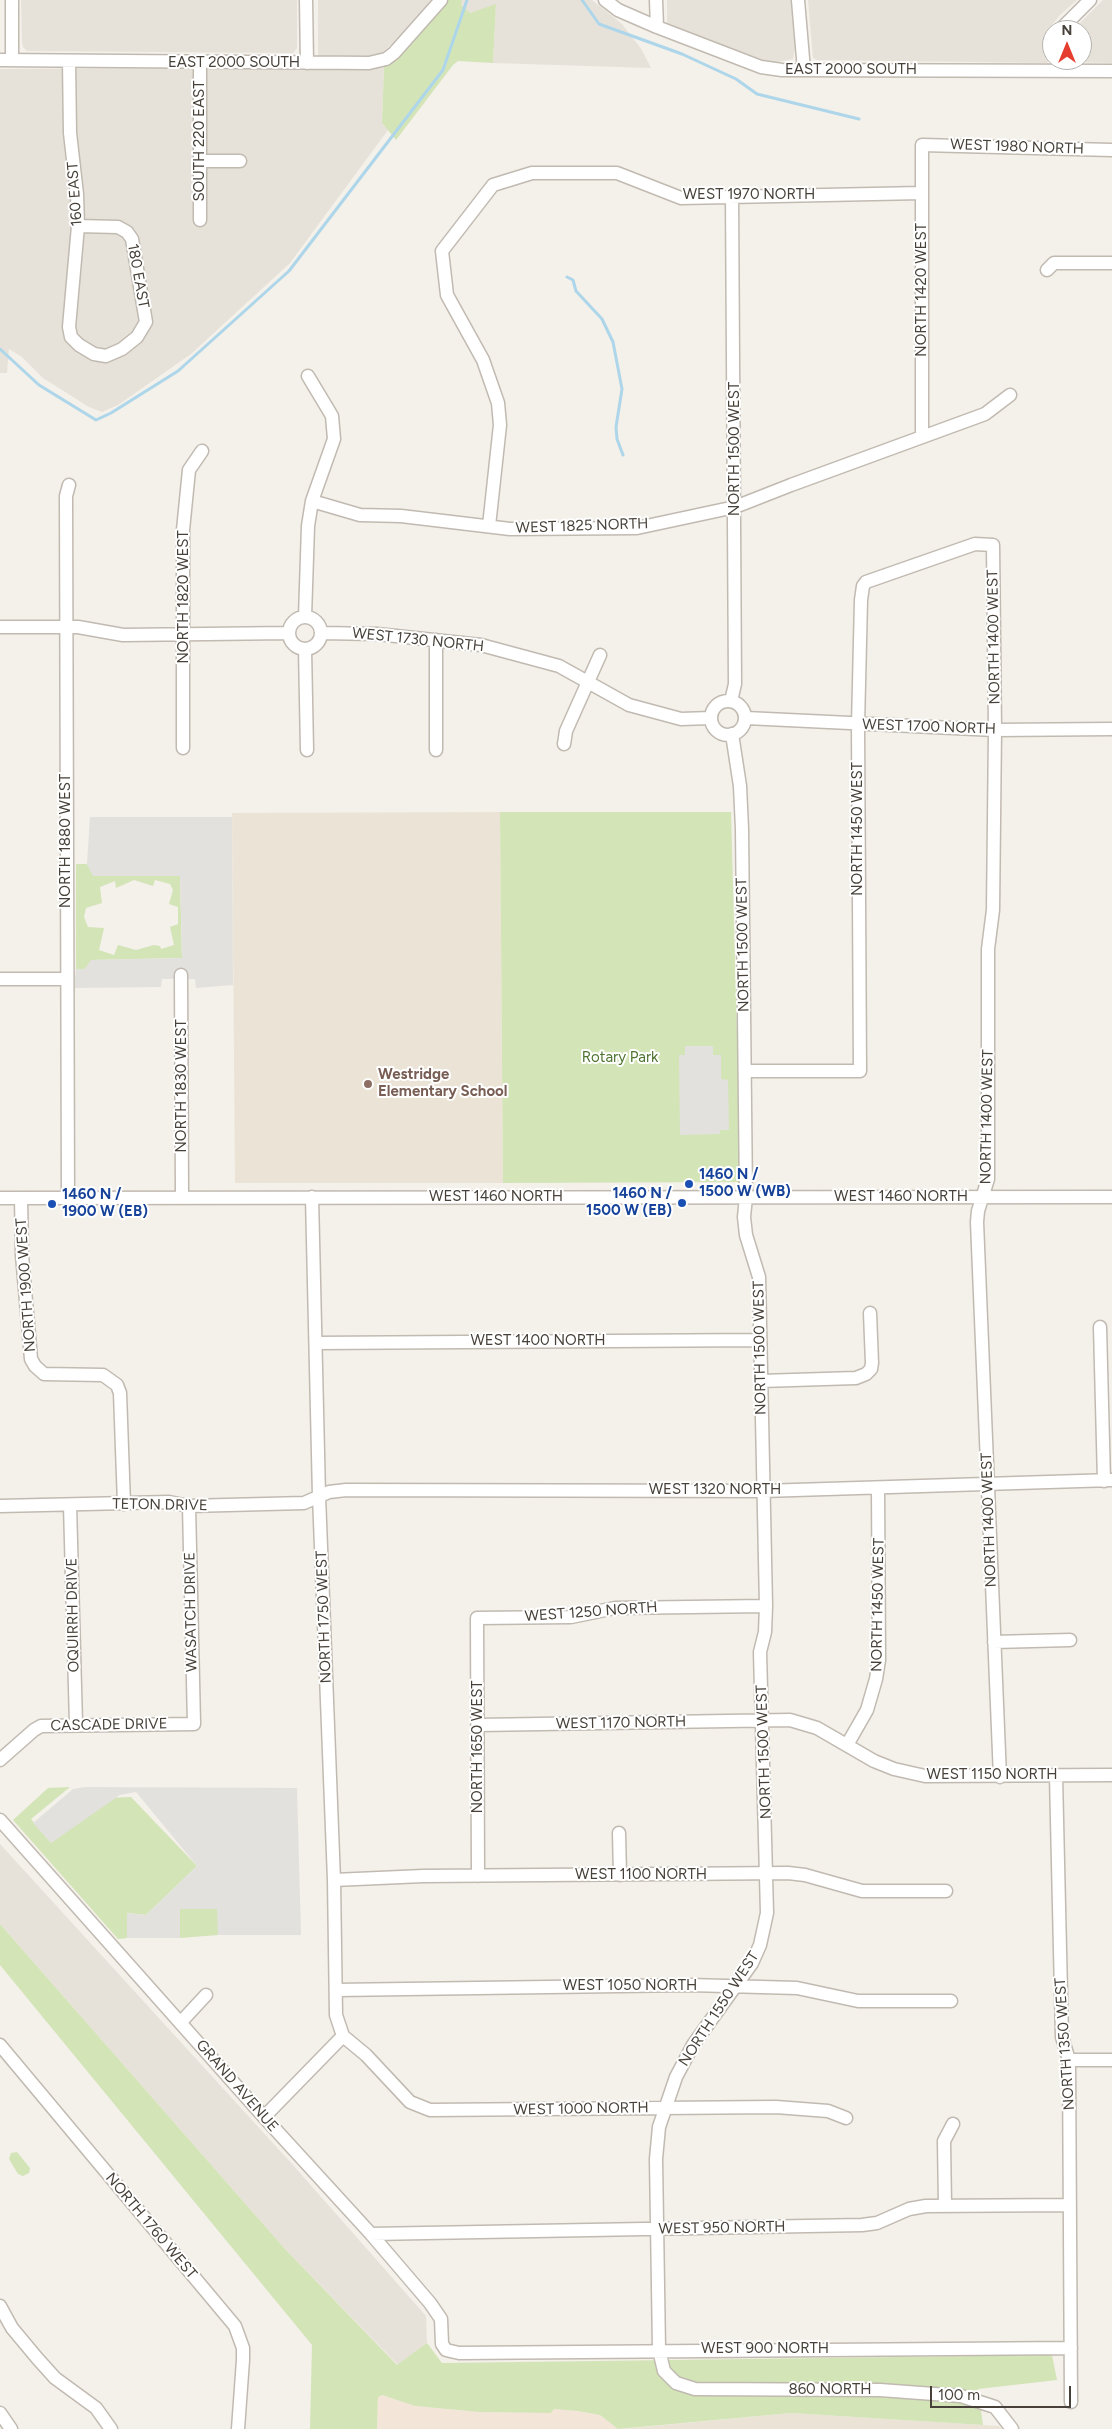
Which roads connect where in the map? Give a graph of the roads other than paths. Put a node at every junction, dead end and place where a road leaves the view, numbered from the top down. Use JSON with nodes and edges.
{"nodes":[{"id":1,"x":12,"y":0,"type":"edge"},
{"id":2,"x":306,"y":0,"type":"edge"},
{"id":3,"x":441,"y":0,"type":"edge"},
{"id":4,"x":605,"y":0,"type":"edge"},
{"id":5,"x":656,"y":0,"type":"edge"},
{"id":6,"x":798,"y":0,"type":"edge"},
{"id":7,"x":1090,"y":0,"type":"edge"},
{"id":8,"x":1070,"y":20,"type":"edge"},
{"id":9,"x":657,"y":27,"type":"junction"},
{"id":10,"x":6,"y":60,"type":"edge"},
{"id":11,"x":69,"y":61,"type":"junction"},
{"id":12,"x":200,"y":62,"type":"junction"},
{"id":13,"x":307,"y":63,"type":"junction"},
{"id":14,"x":1042,"y":66,"type":"edge"},
{"id":15,"x":1092,"y":69,"type":"edge"},
{"id":16,"x":804,"y":70,"type":"junction"},
{"id":17,"x":1112,"y":71,"type":"edge"},
{"id":18,"x":922,"y":145,"type":"joint"},
{"id":19,"x":1112,"y":150,"type":"edge"},
{"id":20,"x":200,"y":161,"type":"junction"},
{"id":21,"x":240,"y":161,"type":"dead end"},
{"id":22,"x":921,"y":193,"type":"junction"},
{"id":23,"x":732,"y":196,"type":"junction"},
{"id":24,"x":200,"y":220,"type":"dead end"},
{"id":25,"x":78,"y":226,"type":"junction"},
{"id":26,"x":1112,"y":263,"type":"edge"},
{"id":27,"x":1047,"y":270,"type":"dead end"},
{"id":28,"x":146,"y":322,"type":"joint"},
{"id":29,"x":308,"y":376,"type":"dead end"},
{"id":30,"x":1010,"y":396,"type":"dead end"},
{"id":31,"x":922,"y":436,"type":"junction"},
{"id":32,"x":202,"y":451,"type":"dead end"},
{"id":33,"x":69,"y":485,"type":"dead end"},
{"id":34,"x":312,"y":501,"type":"junction"},
{"id":35,"x":735,"y":508,"type":"junction"},
{"id":36,"x":489,"y":526,"type":"junction"},
{"id":37,"x":863,"y":586,"type":"joint"},
{"id":38,"x":305,"y":617,"type":"junction"},
{"id":39,"x":0,"y":627,"type":"edge"},
{"id":40,"x":66,"y":627,"type":"junction"},
{"id":41,"x":289,"y":633,"type":"junction"},
{"id":42,"x":321,"y":633,"type":"junction"},
{"id":43,"x":184,"y":634,"type":"junction"},
{"id":44,"x":436,"y":640,"type":"junction"},
{"id":45,"x":305,"y":649,"type":"junction"},
{"id":46,"x":600,"y":655,"type":"dead end"},
{"id":47,"x":588,"y":682,"type":"junction"},
{"id":48,"x":731,"y":701,"type":"junction"},
{"id":49,"x":711,"y":718,"type":"junction"},
{"id":50,"x":746,"y":718,"type":"junction"},
{"id":51,"x":858,"y":725,"type":"junction"},
{"id":52,"x":1112,"y":729,"type":"edge"},
{"id":53,"x":995,"y":730,"type":"junction"},
{"id":54,"x":732,"y":734,"type":"junction"},
{"id":55,"x":564,"y":744,"type":"dead end"},
{"id":56,"x":183,"y":748,"type":"dead end"},
{"id":57,"x":307,"y":750,"type":"dead end"},
{"id":58,"x":436,"y":750,"type":"dead end"},
{"id":59,"x":181,"y":975,"type":"dead end"},
{"id":60,"x":0,"y":979,"type":"edge"},
{"id":61,"x":65,"y":979,"type":"junction"},
{"id":62,"x":745,"y":1072,"type":"junction"},
{"id":63,"x":68,"y":1197,"type":"junction"},
{"id":64,"x":182,"y":1197,"type":"junction"},
{"id":65,"x":312,"y":1197,"type":"junction"},
{"id":66,"x":746,"y":1197,"type":"junction"},
{"id":67,"x":984,"y":1197,"type":"junction"},
{"id":68,"x":1112,"y":1197,"type":"edge"},
{"id":69,"x":0,"y":1198,"type":"edge"},
{"id":70,"x":21,"y":1198,"type":"junction"},
{"id":71,"x":870,"y":1313,"type":"dead end"},
{"id":72,"x":1100,"y":1328,"type":"dead end"},
{"id":73,"x":760,"y":1340,"type":"junction"},
{"id":74,"x":316,"y":1343,"type":"junction"},
{"id":75,"x":761,"y":1381,"type":"junction"},
{"id":76,"x":1108,"y":1481,"type":"edge"},
{"id":77,"x":987,"y":1486,"type":"junction"},
{"id":78,"x":878,"y":1488,"type":"junction"},
{"id":79,"x":763,"y":1491,"type":"junction"},
{"id":80,"x":320,"y":1496,"type":"junction"},
{"id":81,"x":124,"y":1504,"type":"junction"},
{"id":82,"x":70,"y":1505,"type":"junction"},
{"id":83,"x":0,"y":1506,"type":"edge"},
{"id":84,"x":188,"y":1506,"type":"junction"},
{"id":85,"x":766,"y":1606,"type":"junction"},
{"id":86,"x":477,"y":1618,"type":"joint"},
{"id":87,"x":1070,"y":1640,"type":"dead end"},
{"id":88,"x":994,"y":1642,"type":"junction"},
{"id":89,"x":194,"y":1717,"type":"joint"},
{"id":90,"x":764,"y":1721,"type":"junction"},
{"id":91,"x":76,"y":1724,"type":"junction"},
{"id":92,"x":478,"y":1725,"type":"junction"},
{"id":93,"x":847,"y":1745,"type":"junction"},
{"id":94,"x":0,"y":1760,"type":"edge"},
{"id":95,"x":1112,"y":1775,"type":"edge"},
{"id":96,"x":1056,"y":1776,"type":"junction"},
{"id":97,"x":1000,"y":1777,"type":"junction"},
{"id":98,"x":0,"y":1820,"type":"edge"},
{"id":99,"x":620,"y":1833,"type":"dead end"},
{"id":100,"x":767,"y":1874,"type":"junction"},
{"id":101,"x":620,"y":1875,"type":"junction"},
{"id":102,"x":478,"y":1876,"type":"junction"},
{"id":103,"x":334,"y":1880,"type":"junction"},
{"id":104,"x":946,"y":1891,"type":"dead end"},
{"id":105,"x":736,"y":1987,"type":"junction"},
{"id":106,"x":336,"y":1990,"type":"junction"},
{"id":107,"x":206,"y":1995,"type":"dead end"},
{"id":108,"x":951,"y":2001,"type":"dead end"},
{"id":109,"x":181,"y":2022,"type":"junction"},
{"id":110,"x":342,"y":2036,"type":"junction"},
{"id":111,"x":0,"y":2045,"type":"edge"},
{"id":112,"x":1069,"y":2060,"type":"junction"},
{"id":113,"x":1112,"y":2060,"type":"edge"},
{"id":114,"x":664,"y":2108,"type":"junction"},
{"id":115,"x":264,"y":2117,"type":"junction"},
{"id":116,"x":846,"y":2118,"type":"dead end"},
{"id":117,"x":952,"y":2124,"type":"dead end"},
{"id":118,"x":1070,"y":2205,"type":"junction"},
{"id":119,"x":946,"y":2206,"type":"junction"},
{"id":120,"x":658,"y":2230,"type":"junction"},
{"id":121,"x":371,"y":2234,"type":"junction"},
{"id":122,"x":0,"y":2306,"type":"edge"},
{"id":123,"x":1071,"y":2348,"type":"junction"},
{"id":124,"x":659,"y":2350,"type":"junction"},
{"id":125,"x":459,"y":2352,"type":"joint"},
{"id":126,"x":1071,"y":2402,"type":"dead end"},
{"id":127,"x":0,"y":2413,"type":"edge"},
{"id":128,"x":11,"y":2429,"type":"edge"},
{"id":129,"x":111,"y":2429,"type":"edge"},
{"id":130,"x":238,"y":2429,"type":"edge"},
{"id":131,"x":1012,"y":2429,"type":"edge"}],
"edges":[{"from":1,"to":10,"type":"street"},
{"from":2,"to":13,"type":"street"},
{"from":3,"to":13,"type":"street","name":"EAST 2000 SOUTH"},
{"from":4,"to":9,"type":"street","name":"EAST 2000 SOUTH"},
{"from":5,"to":9,"type":"street"},
{"from":6,"to":16,"type":"street"},
{"from":7,"to":8,"type":"street"},
{"from":9,"to":16,"type":"street","name":"EAST 2000 SOUTH"},
{"from":10,"to":11,"type":"street","name":"EAST 2000 SOUTH"},
{"from":11,"to":12,"type":"street","name":"EAST 2000 SOUTH"},
{"from":11,"to":25,"type":"street","name":"160 EAST"},
{"from":12,"to":13,"type":"street","name":"EAST 2000 SOUTH"},
{"from":12,"to":20,"type":"street","name":"SOUTH 220 EAST"},
{"from":14,"to":16,"type":"street","name":"EAST 2000 SOUTH"},
{"from":15,"to":17,"type":"street","name":"EAST 2000 SOUTH"},
{"from":18,"to":19,"type":"street","name":"WEST 1980 NORTH"},
{"from":18,"to":22,"type":"street","name":"NORTH 1420 WEST"},
{"from":20,"to":21,"type":"street"},
{"from":20,"to":24,"type":"street","name":"SOUTH 220 EAST"},
{"from":22,"to":23,"type":"street","name":"WEST 1970 NORTH"},
{"from":22,"to":31,"type":"street","name":"NORTH 1420 WEST"},
{"from":23,"to":35,"type":"street","name":"NORTH 1500 WEST"},
{"from":23,"to":36,"type":"street","name":"WEST 1970 NORTH"},
{"from":25,"to":28,"type":"street","name":"180 EAST"},
{"from":25,"to":28,"type":"street","name":"160 EAST"},
{"from":26,"to":27,"type":"street"},
{"from":29,"to":34,"type":"street"},
{"from":30,"to":31,"type":"street","name":"WEST 1825 NORTH"},
{"from":31,"to":35,"type":"street","name":"WEST 1825 NORTH"},
{"from":32,"to":43,"type":"street","name":"NORTH 1820 WEST"},
{"from":33,"to":40,"type":"street","name":"NORTH 1880 WEST"},
{"from":34,"to":36,"type":"street","name":"WEST 1825 NORTH"},
{"from":34,"to":38,"type":"street"},
{"from":35,"to":36,"type":"street","name":"WEST 1825 NORTH"},
{"from":35,"to":48,"type":"street","name":"NORTH 1500 WEST"},
{"from":37,"to":51,"type":"street","name":"NORTH 1450 WEST"},
{"from":37,"to":53,"type":"street","name":"NORTH 1400 WEST"},
{"from":38,"to":41,"type":"street"},
{"from":38,"to":42,"type":"street"},
{"from":39,"to":40,"type":"street"},
{"from":40,"to":43,"type":"street"},
{"from":40,"to":61,"type":"street","name":"NORTH 1880 WEST"},
{"from":41,"to":43,"type":"street"},
{"from":41,"to":45,"type":"street"},
{"from":42,"to":44,"type":"street","name":"WEST 1730 NORTH"},
{"from":42,"to":45,"type":"street"},
{"from":43,"to":56,"type":"street","name":"NORTH 1820 WEST"},
{"from":44,"to":47,"type":"street","name":"WEST 1730 NORTH"},
{"from":44,"to":58,"type":"street"},
{"from":45,"to":57,"type":"street"},
{"from":46,"to":47,"type":"street"},
{"from":47,"to":49,"type":"street","name":"WEST 1730 NORTH"},
{"from":47,"to":55,"type":"street"},
{"from":48,"to":49,"type":"street"},
{"from":48,"to":50,"type":"street"},
{"from":49,"to":54,"type":"street"},
{"from":50,"to":51,"type":"street","name":"WEST 1700 NORTH"},
{"from":50,"to":54,"type":"street"},
{"from":51,"to":53,"type":"street","name":"WEST 1700 NORTH"},
{"from":51,"to":62,"type":"street","name":"NORTH 1450 WEST"},
{"from":52,"to":53,"type":"street","name":"WEST 1700 NORTH"},
{"from":53,"to":67,"type":"street","name":"NORTH 1400 WEST"},
{"from":54,"to":62,"type":"street","name":"NORTH 1500 WEST"},
{"from":59,"to":64,"type":"street","name":"NORTH 1830 WEST"},
{"from":60,"to":61,"type":"street"},
{"from":61,"to":63,"type":"street","name":"NORTH 1880 WEST"},
{"from":62,"to":66,"type":"street","name":"NORTH 1500 WEST"},
{"from":63,"to":64,"type":"street","name":"WEST 1460 NORTH"},
{"from":63,"to":70,"type":"street","name":"WEST 1460 NORTH"},
{"from":64,"to":65,"type":"street","name":"WEST 1460 NORTH"},
{"from":65,"to":66,"type":"street","name":"WEST 1460 NORTH"},
{"from":65,"to":74,"type":"street","name":"NORTH 1750 WEST"},
{"from":66,"to":67,"type":"street","name":"WEST 1460 NORTH"},
{"from":66,"to":73,"type":"street","name":"NORTH 1500 WEST"},
{"from":67,"to":68,"type":"street","name":"WEST 1460 NORTH"},
{"from":67,"to":77,"type":"street","name":"NORTH 1400 WEST"},
{"from":69,"to":70,"type":"street","name":"WEST 1460 NORTH"},
{"from":70,"to":81,"type":"street","name":"NORTH 1900 WEST"},
{"from":71,"to":75,"type":"street"},
{"from":72,"to":76,"type":"street"},
{"from":73,"to":74,"type":"street","name":"WEST 1400 NORTH"},
{"from":73,"to":75,"type":"street","name":"NORTH 1500 WEST"},
{"from":74,"to":80,"type":"street","name":"NORTH 1750 WEST"},
{"from":75,"to":79,"type":"street","name":"NORTH 1500 WEST"},
{"from":76,"to":77,"type":"street","name":"WEST 1320 NORTH"},
{"from":77,"to":78,"type":"street","name":"WEST 1320 NORTH"},
{"from":77,"to":88,"type":"street","name":"NORTH 1400 WEST"},
{"from":78,"to":79,"type":"street","name":"WEST 1320 NORTH"},
{"from":78,"to":93,"type":"street","name":"NORTH 1450 WEST"},
{"from":79,"to":80,"type":"street","name":"WEST 1320 NORTH"},
{"from":79,"to":85,"type":"street","name":"NORTH 1500 WEST"},
{"from":80,"to":84,"type":"street","name":"TETON DRIVE"},
{"from":80,"to":103,"type":"street","name":"NORTH 1750 WEST"},
{"from":81,"to":82,"type":"street","name":"TETON DRIVE"},
{"from":81,"to":84,"type":"street","name":"TETON DRIVE"},
{"from":82,"to":83,"type":"street","name":"TETON DRIVE"},
{"from":82,"to":91,"type":"street","name":"OQUIRRH DRIVE"},
{"from":84,"to":89,"type":"street","name":"WASATCH DRIVE"},
{"from":85,"to":86,"type":"street","name":"WEST 1250 NORTH"},
{"from":85,"to":90,"type":"street","name":"NORTH 1500 WEST"},
{"from":86,"to":92,"type":"street","name":"NORTH 1650 WEST"},
{"from":87,"to":88,"type":"street"},
{"from":88,"to":97,"type":"street","name":"NORTH 1400 WEST"},
{"from":89,"to":91,"type":"street","name":"CASCADE DRIVE"},
{"from":90,"to":92,"type":"street","name":"WEST 1170 NORTH"},
{"from":90,"to":93,"type":"street","name":"WEST 1150 NORTH"},
{"from":90,"to":100,"type":"street","name":"NORTH 1500 WEST"},
{"from":91,"to":94,"type":"street","name":"CASCADE DRIVE"},
{"from":92,"to":102,"type":"street","name":"NORTH 1650 WEST"},
{"from":93,"to":97,"type":"street","name":"WEST 1150 NORTH"},
{"from":95,"to":96,"type":"street","name":"WEST 1150 NORTH"},
{"from":96,"to":97,"type":"street","name":"WEST 1150 NORTH"},
{"from":96,"to":112,"type":"street","name":"NORTH 1350 WEST"},
{"from":98,"to":109,"type":"street","name":"GRAND AVENUE"},
{"from":99,"to":101,"type":"street"},
{"from":100,"to":101,"type":"street","name":"WEST 1100 NORTH"},
{"from":100,"to":104,"type":"street","name":"WEST 1100 NORTH"},
{"from":100,"to":105,"type":"street","name":"NORTH 1550 WEST"},
{"from":101,"to":102,"type":"street","name":"WEST 1100 NORTH"},
{"from":102,"to":103,"type":"street","name":"WEST 1100 NORTH"},
{"from":103,"to":106,"type":"street","name":"NORTH 1750 WEST"},
{"from":105,"to":106,"type":"street","name":"WEST 1050 NORTH"},
{"from":105,"to":108,"type":"street","name":"WEST 1050 NORTH"},
{"from":105,"to":114,"type":"street","name":"NORTH 1550 WEST"},
{"from":106,"to":110,"type":"street","name":"NORTH 1750 WEST"},
{"from":107,"to":109,"type":"street"},
{"from":109,"to":115,"type":"street","name":"GRAND AVENUE"},
{"from":110,"to":114,"type":"street","name":"WEST 1000 NORTH"},
{"from":110,"to":115,"type":"street"},
{"from":111,"to":130,"type":"street","name":"NORTH 1760 WEST"},
{"from":112,"to":113,"type":"street"},
{"from":112,"to":118,"type":"street","name":"NORTH 1350 WEST"},
{"from":114,"to":116,"type":"street","name":"WEST 1000 NORTH"},
{"from":114,"to":120,"type":"street","name":"NORTH 1550 WEST"},
{"from":115,"to":121,"type":"street","name":"GRAND AVENUE"},
{"from":117,"to":119,"type":"street"},
{"from":118,"to":119,"type":"street","name":"WEST 950 NORTH"},
{"from":118,"to":123,"type":"street","name":"NORTH 1350 WEST"},
{"from":119,"to":120,"type":"street","name":"WEST 950 NORTH"},
{"from":120,"to":121,"type":"street","name":"WEST 950 NORTH"},
{"from":120,"to":124,"type":"street","name":"NORTH 1550 WEST"},
{"from":121,"to":125,"type":"street","name":"GRAND AVENUE"},
{"from":122,"to":129,"type":"street"},
{"from":123,"to":124,"type":"street","name":"WEST 900 NORTH"},
{"from":123,"to":126,"type":"street","name":"NORTH 1350 WEST"},
{"from":124,"to":125,"type":"street","name":"WEST 900 NORTH"},
{"from":124,"to":131,"type":"street","name":"860 NORTH"},
{"from":127,"to":128,"type":"street"}]}
